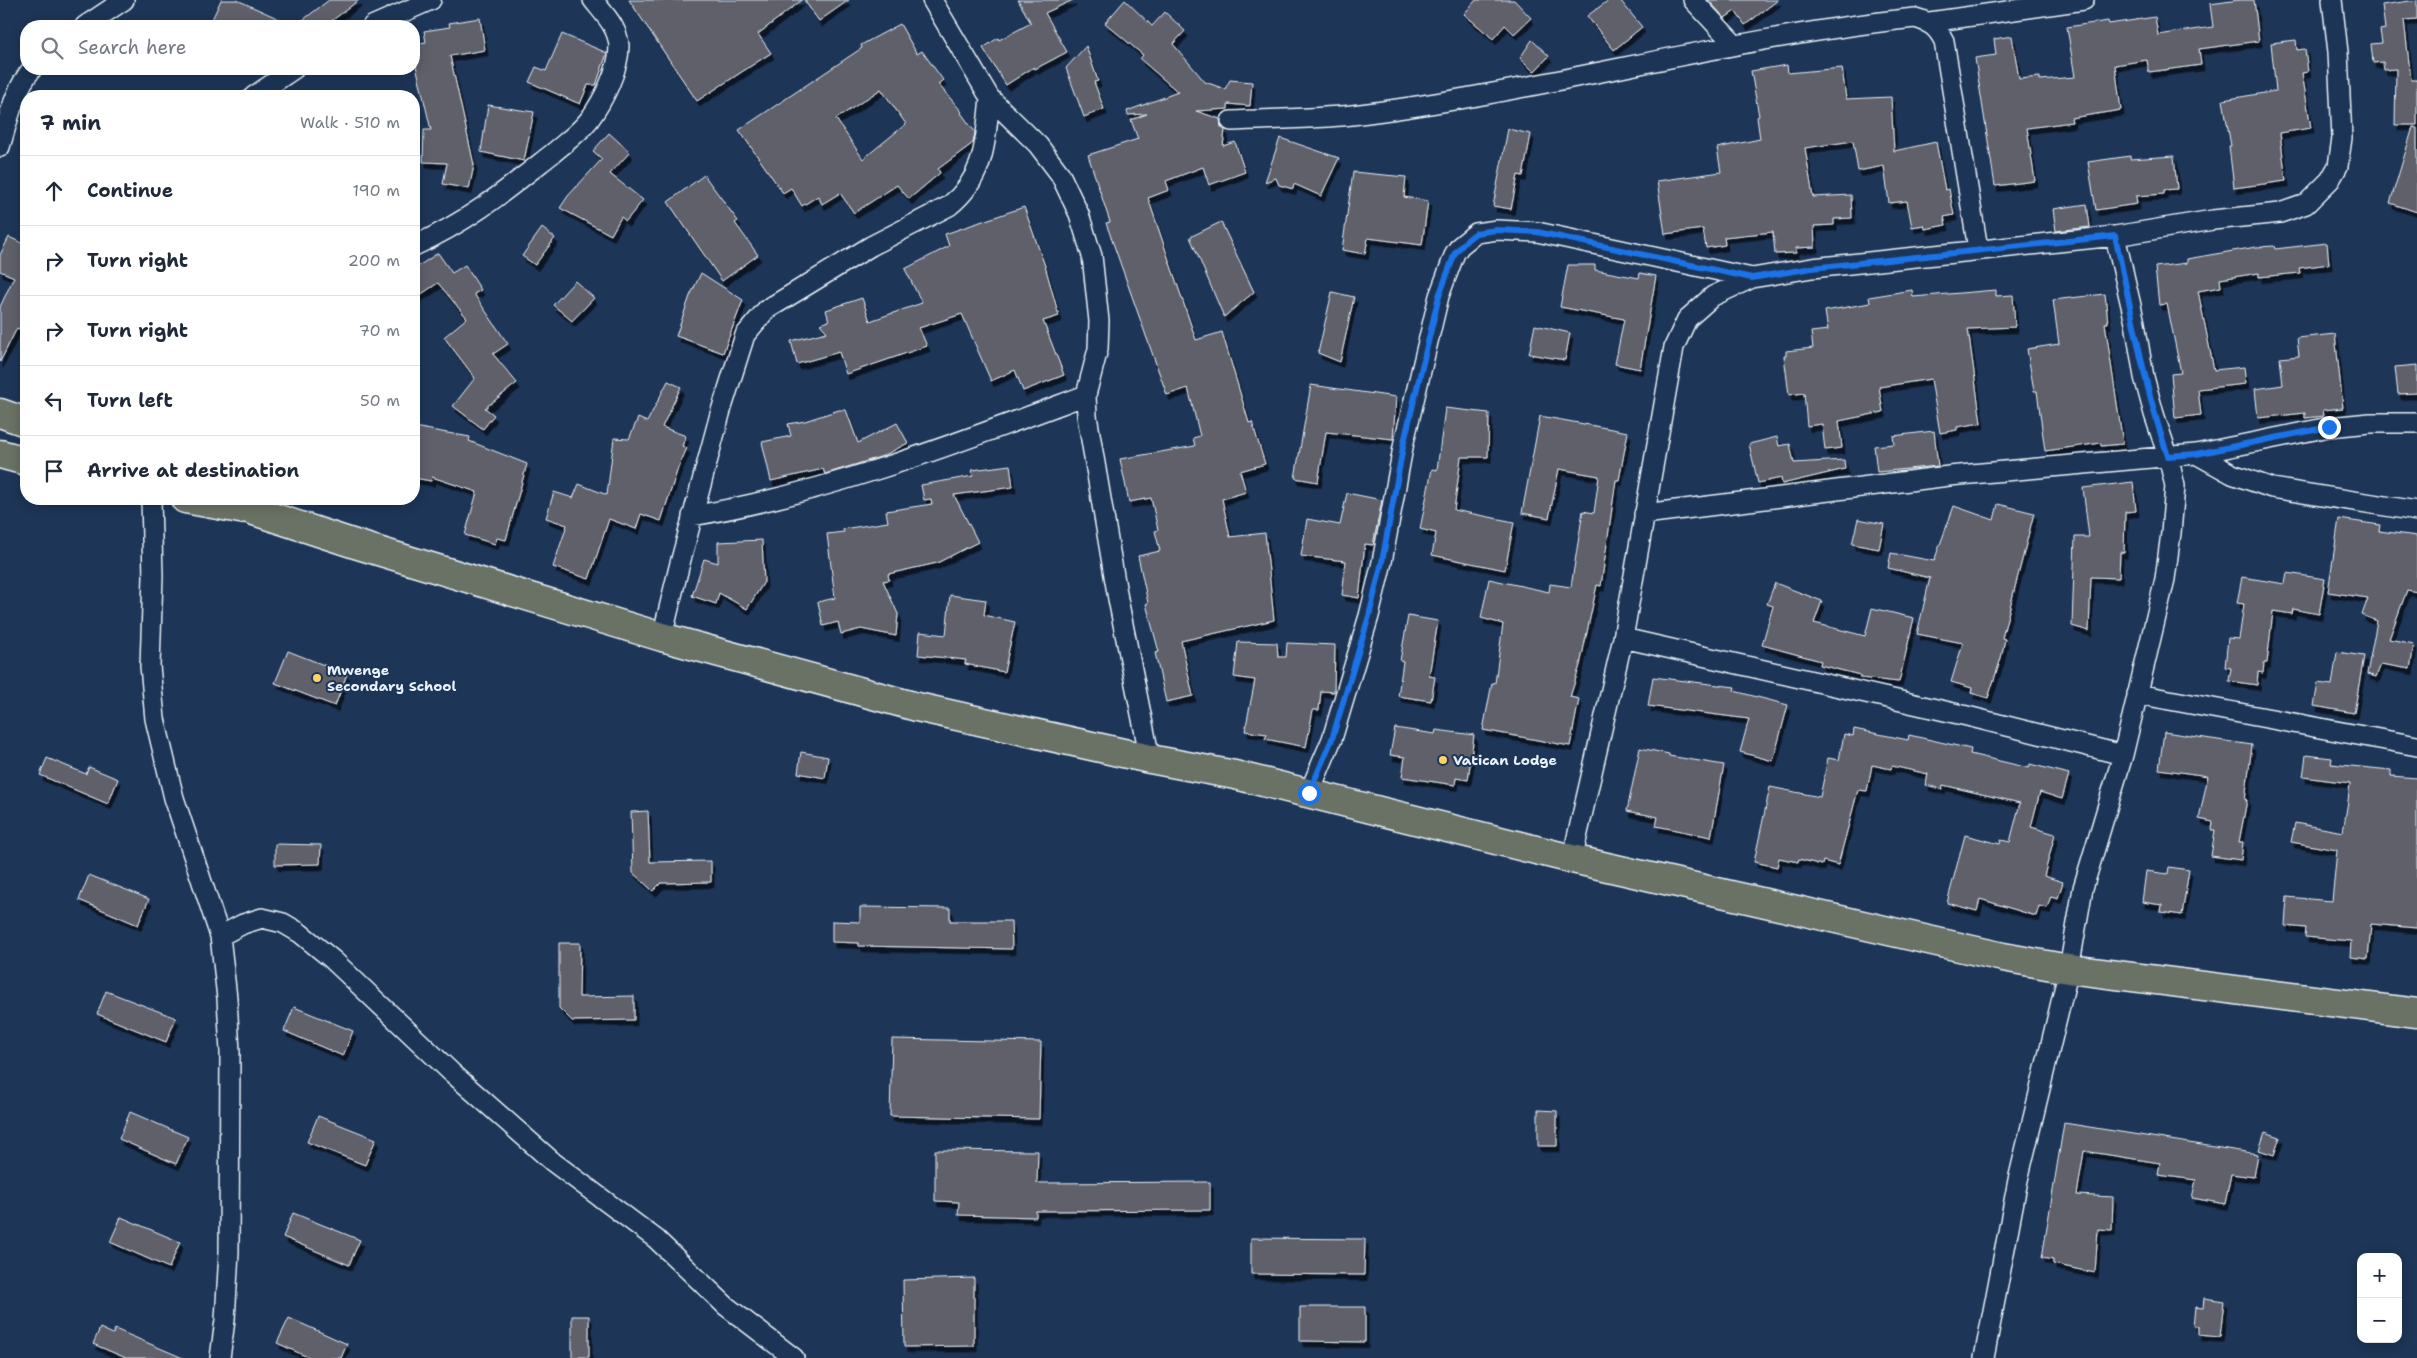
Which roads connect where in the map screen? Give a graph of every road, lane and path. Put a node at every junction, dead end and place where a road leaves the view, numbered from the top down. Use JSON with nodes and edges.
{"nodes":[{"id":1,"x":124,"y":0,"type":"edge"},
{"id":2,"x":431,"y":0,"type":"edge"},
{"id":3,"x":593,"y":0,"type":"edge"},
{"id":4,"x":932,"y":0,"type":"edge"},
{"id":5,"x":1694,"y":0,"type":"edge"},
{"id":6,"x":2084,"y":0,"type":"edge"},
{"id":7,"x":2332,"y":0,"type":"edge"},
{"id":8,"x":2059,"y":2,"type":"edge"},
{"id":9,"x":94,"y":20,"type":"edge"},
{"id":10,"x":386,"y":20,"type":"edge"},
{"id":11,"x":1930,"y":22,"type":"junction"},
{"id":12,"x":1734,"y":44,"type":"junction"},
{"id":13,"x":26,"y":75,"type":"edge"},
{"id":14,"x":285,"y":75,"type":"edge"},
{"id":15,"x":263,"y":90,"type":"edge"},
{"id":16,"x":990,"y":98,"type":"junction"},
{"id":17,"x":7,"y":99,"type":"edge"},
{"id":18,"x":1231,"y":121,"type":"dead end"},
{"id":19,"x":0,"y":148,"type":"edge"},
{"id":20,"x":2115,"y":236,"type":"junction"},
{"id":21,"x":420,"y":243,"type":"edge"},
{"id":22,"x":1978,"y":250,"type":"junction"},
{"id":23,"x":1752,"y":278,"type":"junction"},
{"id":24,"x":1086,"y":395,"type":"junction"},
{"id":25,"x":0,"y":413,"type":"edge"},
{"id":26,"x":20,"y":420,"type":"edge"},
{"id":27,"x":2417,"y":423,"type":"edge"},
{"id":28,"x":0,"y":454,"type":"edge"},
{"id":29,"x":2196,"y":454,"type":"junction"},
{"id":30,"x":2168,"y":456,"type":"junction"},
{"id":31,"x":20,"y":459,"type":"edge"},
{"id":32,"x":151,"y":505,"type":"edge"},
{"id":33,"x":217,"y":505,"type":"edge"},
{"id":34,"x":237,"y":505,"type":"edge"},
{"id":35,"x":2417,"y":511,"type":"edge"},
{"id":36,"x":254,"y":512,"type":"junction"},
{"id":37,"x":1644,"y":514,"type":"junction"},
{"id":38,"x":692,"y":516,"type":"junction"},
{"id":39,"x":662,"y":637,"type":"junction"},
{"id":40,"x":1623,"y":638,"type":"junction"},
{"id":41,"x":2137,"y":694,"type":"junction"},
{"id":42,"x":2417,"y":746,"type":"edge"},
{"id":43,"x":2123,"y":755,"type":"junction"},
{"id":44,"x":1150,"y":759,"type":"junction"},
{"id":45,"x":1309,"y":793,"type":"junction"},
{"id":46,"x":1572,"y":860,"type":"junction"},
{"id":47,"x":220,"y":936,"type":"junction"},
{"id":48,"x":2069,"y":969,"type":"junction"},
{"id":49,"x":2417,"y":1013,"type":"edge"},
{"id":50,"x":220,"y":1358,"type":"edge"},
{"id":51,"x":794,"y":1358,"type":"edge"},
{"id":52,"x":1984,"y":1358,"type":"edge"}],
"edges":[{"from":1,"to":9,"type":"street"},
{"from":2,"to":10,"type":"street"},
{"from":3,"to":21,"type":"street"},
{"from":4,"to":16,"type":"street"},
{"from":5,"to":12,"type":"street"},
{"from":6,"to":8,"type":"street"},
{"from":7,"to":20,"type":"street"},
{"from":8,"to":11,"type":"street"},
{"from":11,"to":12,"type":"street"},
{"from":11,"to":22,"type":"street"},
{"from":12,"to":18,"type":"street"},
{"from":13,"to":17,"type":"street"},
{"from":14,"to":15,"type":"street"},
{"from":16,"to":24,"type":"street"},
{"from":16,"to":38,"type":"street"},
{"from":17,"to":19,"type":"street"},
{"from":20,"to":22,"type":"street"},
{"from":20,"to":30,"type":"street"},
{"from":22,"to":23,"type":"street"},
{"from":23,"to":37,"type":"street"},
{"from":23,"to":45,"type":"street"},
{"from":24,"to":38,"type":"street"},
{"from":24,"to":44,"type":"street"},
{"from":25,"to":26,"type":"highway"},
{"from":27,"to":29,"type":"street"},
{"from":28,"to":31,"type":"highway"},
{"from":29,"to":30,"type":"street"},
{"from":29,"to":35,"type":"street"},
{"from":30,"to":37,"type":"street"},
{"from":30,"to":41,"type":"street"},
{"from":32,"to":47,"type":"street"},
{"from":33,"to":36,"type":"highway"},
{"from":34,"to":36,"type":"highway"},
{"from":36,"to":39,"type":"highway"},
{"from":37,"to":40,"type":"street"},
{"from":38,"to":39,"type":"street"},
{"from":39,"to":44,"type":"highway"},
{"from":40,"to":43,"type":"street"},
{"from":40,"to":46,"type":"street"},
{"from":41,"to":42,"type":"street"},
{"from":41,"to":43,"type":"street"},
{"from":43,"to":48,"type":"street"},
{"from":44,"to":45,"type":"highway"},
{"from":45,"to":46,"type":"highway"},
{"from":46,"to":48,"type":"highway"},
{"from":47,"to":50,"type":"street"},
{"from":47,"to":51,"type":"street"},
{"from":48,"to":49,"type":"highway"},
{"from":48,"to":52,"type":"street"}]}
